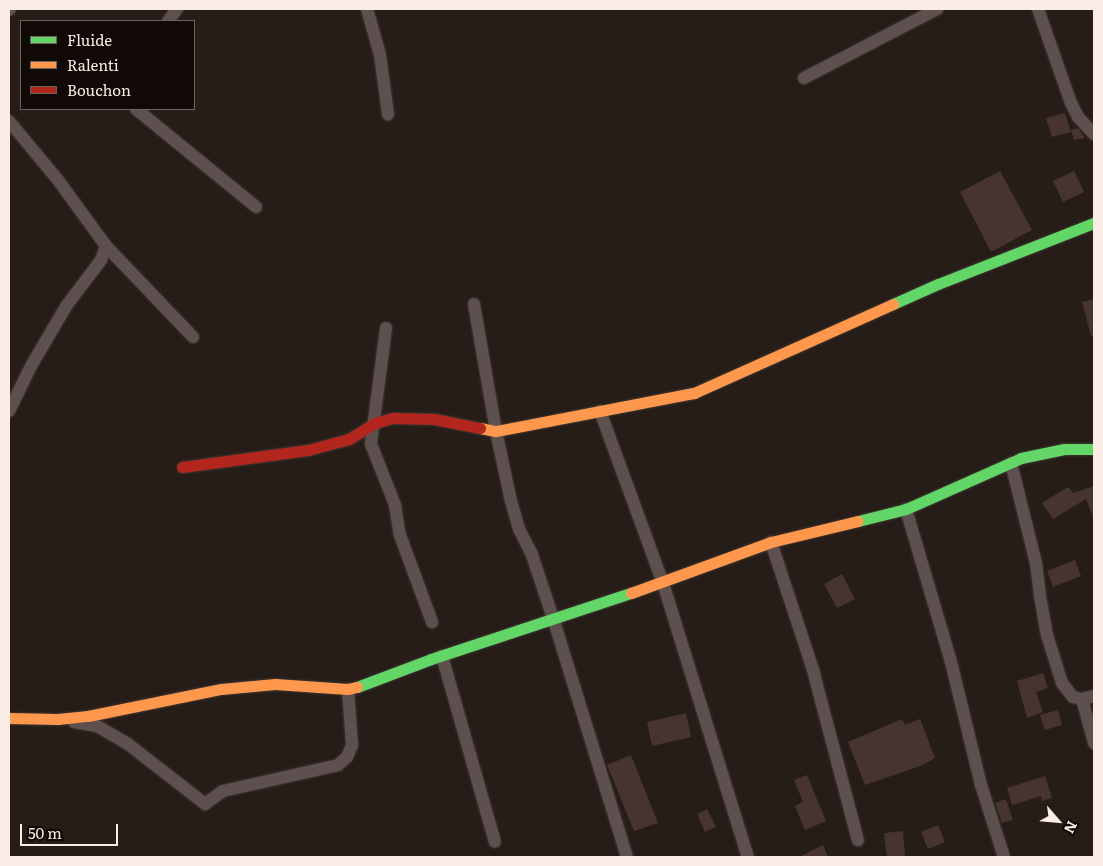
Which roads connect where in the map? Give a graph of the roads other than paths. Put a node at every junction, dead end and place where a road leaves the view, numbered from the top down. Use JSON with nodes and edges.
{"nodes":[{"id":1,"x":177,"y":9,"type":"edge"},
{"id":2,"x":367,"y":9,"type":"edge"},
{"id":3,"x":937,"y":9,"type":"edge"},
{"id":4,"x":1038,"y":9,"type":"edge"},
{"id":5,"x":169,"y":20,"type":"edge"},
{"id":6,"x":804,"y":78,"type":"dead end"},
{"id":7,"x":137,"y":110,"type":"edge"},
{"id":8,"x":388,"y":114,"type":"dead end"},
{"id":9,"x":9,"y":121,"type":"edge"},
{"id":10,"x":1094,"y":134,"type":"edge"},
{"id":11,"x":256,"y":207,"type":"dead end"},
{"id":12,"x":1094,"y":223,"type":"edge"},
{"id":13,"x":106,"y":246,"type":"junction"},
{"id":14,"x":474,"y":304,"type":"dead end"},
{"id":15,"x":386,"y":328,"type":"dead end"},
{"id":16,"x":193,"y":337,"type":"dead end"},
{"id":17,"x":9,"y":411,"type":"edge"},
{"id":18,"x":600,"y":412,"type":"junction"},
{"id":19,"x":375,"y":423,"type":"junction"},
{"id":20,"x":496,"y":432,"type":"junction"},
{"id":21,"x":1094,"y":450,"type":"edge"},
{"id":22,"x":1011,"y":463,"type":"junction"},
{"id":23,"x":182,"y":467,"type":"dead end"},
{"id":24,"x":906,"y":509,"type":"junction"},
{"id":25,"x":771,"y":542,"type":"junction"},
{"id":26,"x":663,"y":583,"type":"junction"},
{"id":27,"x":553,"y":618,"type":"junction"},
{"id":28,"x":432,"y":622,"type":"dead end"},
{"id":29,"x":442,"y":656,"type":"junction"},
{"id":30,"x":348,"y":689,"type":"junction"},
{"id":31,"x":1088,"y":698,"type":"edge"},
{"id":32,"x":9,"y":718,"type":"edge"},
{"id":33,"x":58,"y":719,"type":"junction"},
{"id":34,"x":1094,"y":742,"type":"edge"},
{"id":35,"x":858,"y":840,"type":"dead end"},
{"id":36,"x":495,"y":842,"type":"dead end"},
{"id":37,"x":627,"y":857,"type":"edge"},
{"id":38,"x":748,"y":857,"type":"edge"},
{"id":39,"x":1004,"y":857,"type":"edge"}],
"edges":[{"from":1,"to":5,"type":"street"},
{"from":2,"to":8,"type":"street"},
{"from":3,"to":6,"type":"street"},
{"from":4,"to":10,"type":"street"},
{"from":7,"to":11,"type":"street"},
{"from":9,"to":13,"type":"street"},
{"from":12,"to":18,"type":"street"},
{"from":13,"to":16,"type":"street"},
{"from":13,"to":17,"type":"street"},
{"from":14,"to":20,"type":"street"},
{"from":15,"to":19,"type":"street"},
{"from":18,"to":20,"type":"street"},
{"from":18,"to":26,"type":"street"},
{"from":19,"to":20,"type":"street"},
{"from":19,"to":23,"type":"street"},
{"from":19,"to":28,"type":"street"},
{"from":20,"to":27,"type":"street"},
{"from":21,"to":22,"type":"street"},
{"from":22,"to":24,"type":"street"},
{"from":22,"to":31,"type":"street"},
{"from":24,"to":25,"type":"street"},
{"from":24,"to":39,"type":"street"},
{"from":25,"to":26,"type":"street"},
{"from":25,"to":35,"type":"street"},
{"from":26,"to":27,"type":"street"},
{"from":26,"to":38,"type":"street"},
{"from":27,"to":29,"type":"street"},
{"from":27,"to":37,"type":"street"},
{"from":29,"to":30,"type":"street"},
{"from":29,"to":36,"type":"street"},
{"from":30,"to":33,"type":"street"},
{"from":30,"to":33,"type":"street"},
{"from":31,"to":34,"type":"street"},
{"from":32,"to":33,"type":"street"}]}
